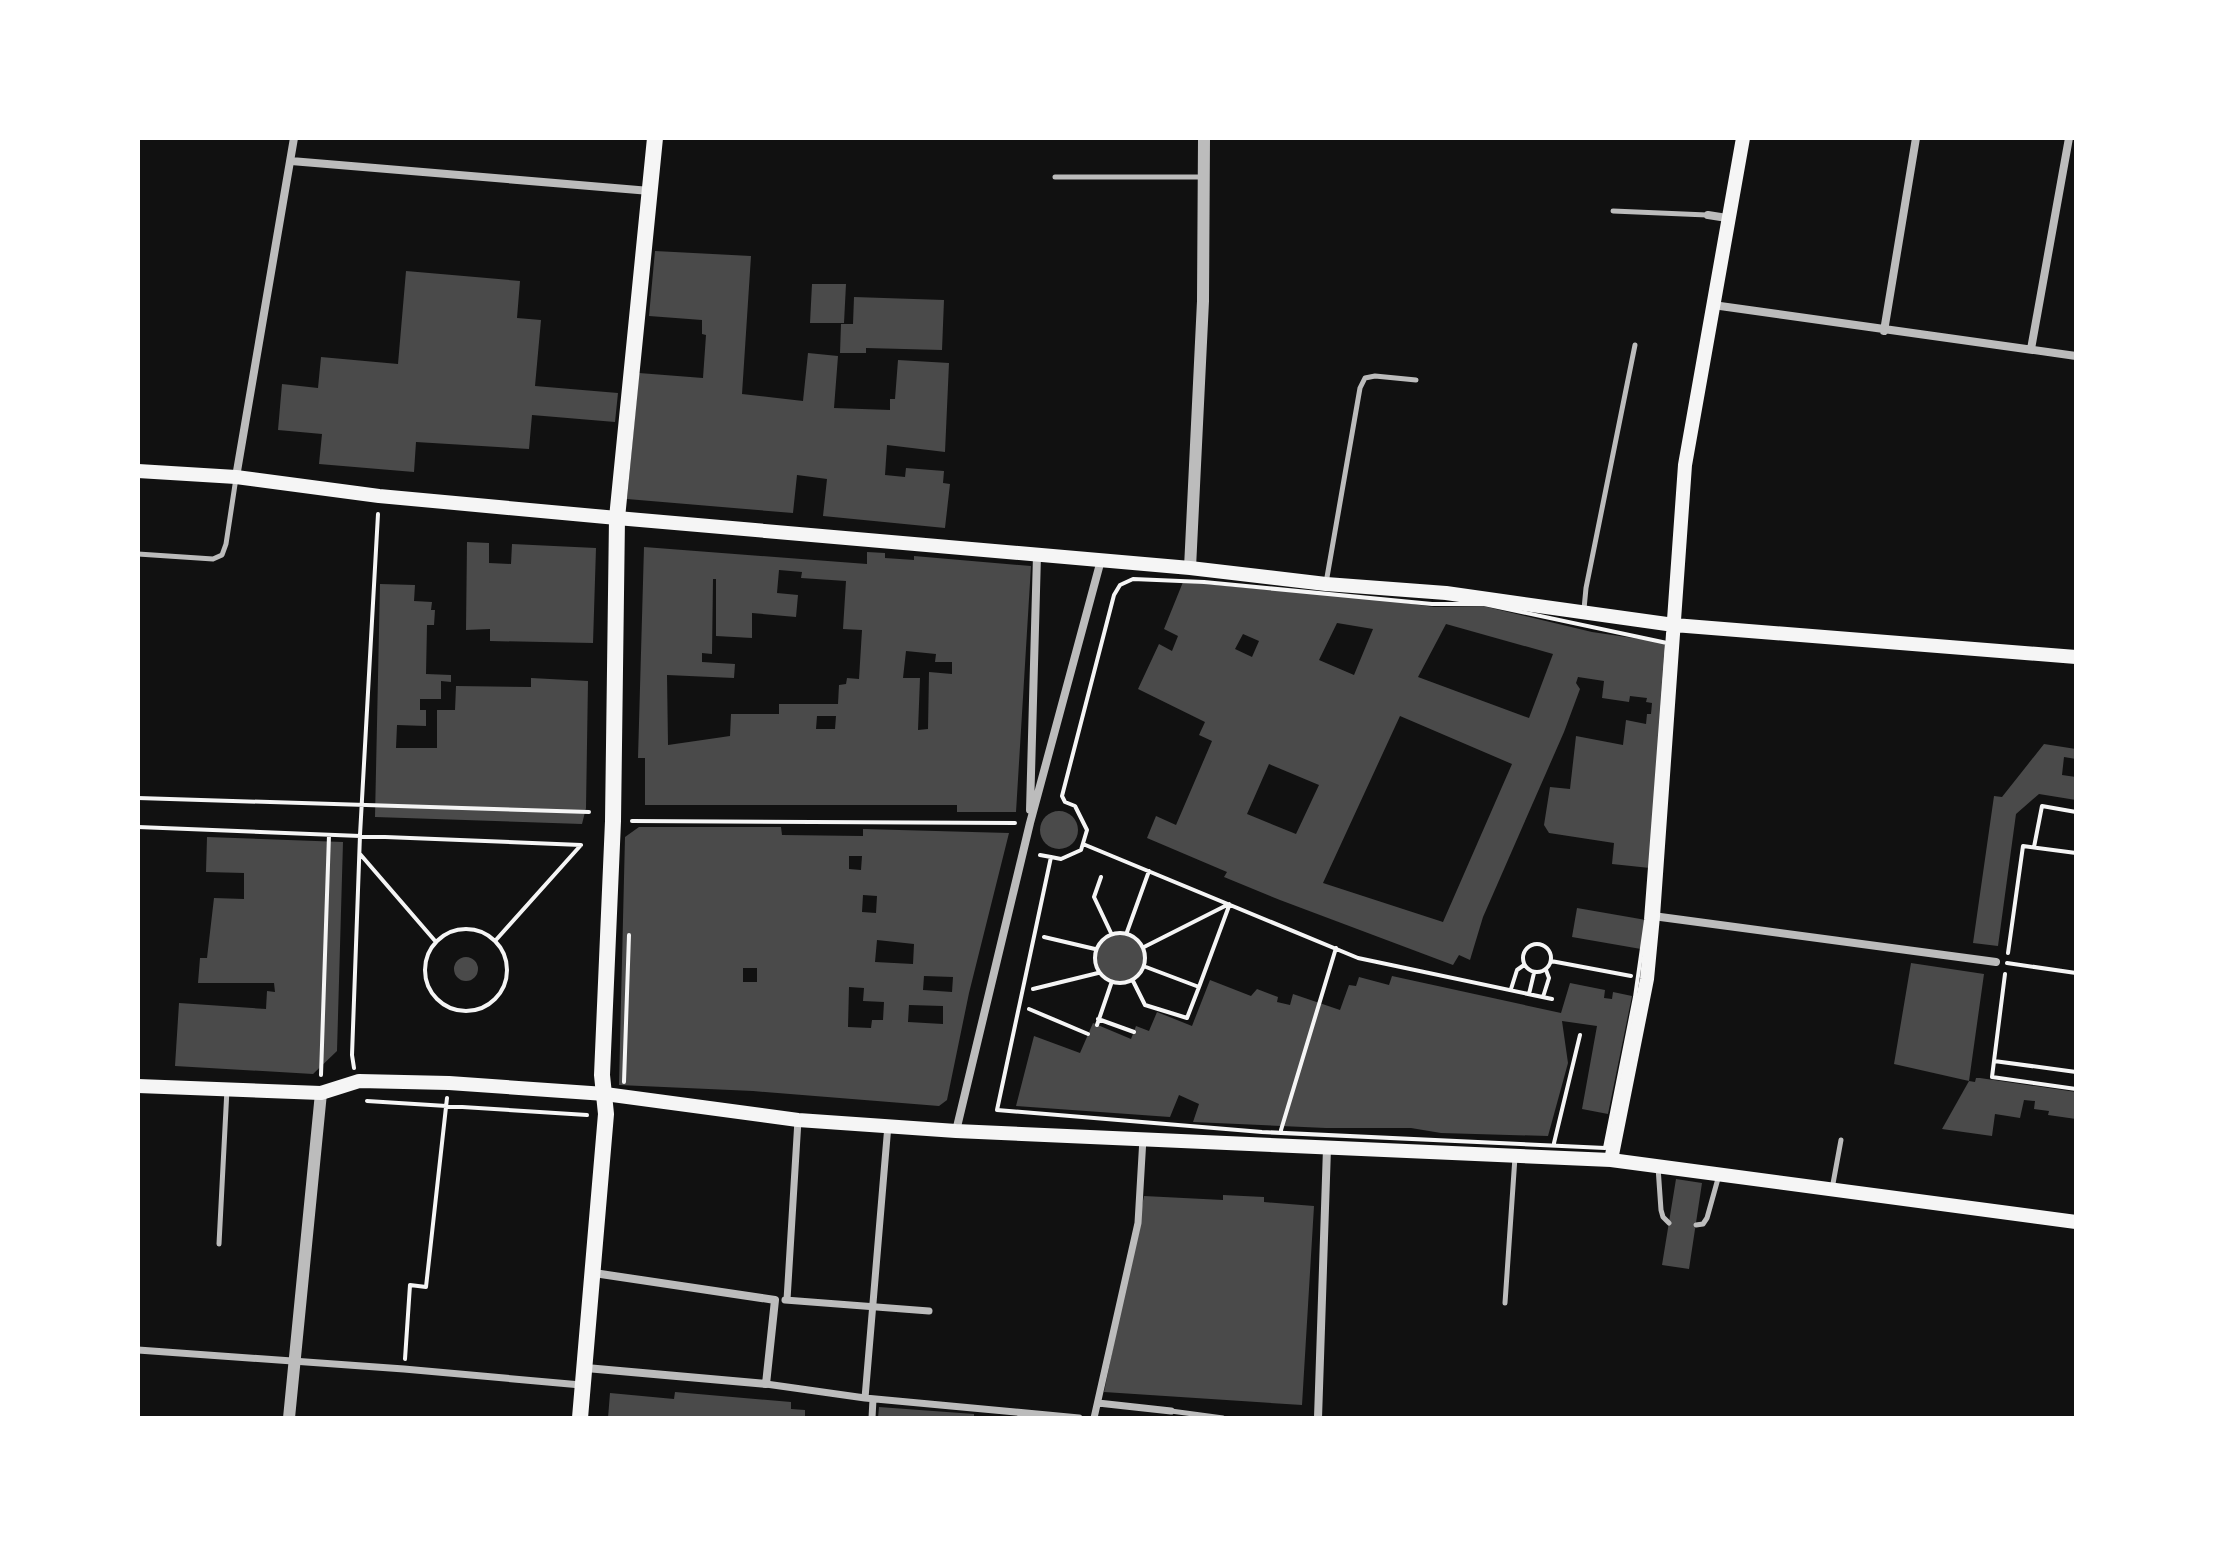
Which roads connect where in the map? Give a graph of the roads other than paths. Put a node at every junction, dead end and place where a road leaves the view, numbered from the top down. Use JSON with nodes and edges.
{"nodes":[{"id":1,"x":294,"y":138,"type":"edge"},
{"id":2,"x":655,"y":138,"type":"edge"},
{"id":3,"x":1204,"y":138,"type":"edge"},
{"id":4,"x":1743,"y":138,"type":"edge"},
{"id":5,"x":1916,"y":138,"type":"edge"},
{"id":6,"x":2069,"y":138,"type":"edge"},
{"id":7,"x":291,"y":161,"type":"junction"},
{"id":8,"x":1055,"y":177,"type":"dead end"},
{"id":9,"x":1204,"y":177,"type":"junction"},
{"id":10,"x":650,"y":191,"type":"junction"},
{"id":11,"x":1613,"y":211,"type":"dead end"},
{"id":12,"x":1708,"y":215,"type":"joint"},
{"id":13,"x":1727,"y":218,"type":"junction"},
{"id":14,"x":1712,"y":305,"type":"junction"},
{"id":15,"x":1884,"y":331,"type":"junction"},
{"id":16,"x":1635,"y":345,"type":"dead end"},
{"id":17,"x":2031,"y":349,"type":"junction"},
{"id":18,"x":2076,"y":356,"type":"edge"},
{"id":19,"x":1416,"y":380,"type":"dead end"},
{"id":20,"x":138,"y":471,"type":"edge"},
{"id":21,"x":236,"y":477,"type":"junction"},
{"id":22,"x":617,"y":518,"type":"junction"},
{"id":23,"x":138,"y":554,"type":"edge"},
{"id":24,"x":1037,"y":555,"type":"junction"},
{"id":25,"x":1101,"y":559,"type":"junction"},
{"id":26,"x":1190,"y":568,"type":"junction"},
{"id":27,"x":1326,"y":584,"type":"junction"},
{"id":28,"x":1584,"y":614,"type":"junction"},
{"id":29,"x":1674,"y":625,"type":"junction"},
{"id":30,"x":2076,"y":657,"type":"edge"},
{"id":31,"x":1030,"y":823,"type":"junction"},
{"id":32,"x":1653,"y":916,"type":"junction"},
{"id":33,"x":1996,"y":962,"type":"road end"},
{"id":34,"x":138,"y":1086,"type":"edge"},
{"id":35,"x":227,"y":1089,"type":"junction"},
{"id":36,"x":321,"y":1093,"type":"junction"},
{"id":37,"x":605,"y":1094,"type":"junction"},
{"id":38,"x":798,"y":1120,"type":"junction"},
{"id":39,"x":888,"y":1124,"type":"junction"},
{"id":40,"x":956,"y":1131,"type":"junction"},
{"id":41,"x":1143,"y":1138,"type":"junction"},
{"id":42,"x":1841,"y":1140,"type":"dead end"},
{"id":43,"x":1327,"y":1148,"type":"junction"},
{"id":44,"x":1515,"y":1156,"type":"junction"},
{"id":45,"x":1611,"y":1160,"type":"junction"},
{"id":46,"x":1658,"y":1166,"type":"junction"},
{"id":47,"x":1719,"y":1174,"type":"junction"},
{"id":48,"x":1832,"y":1190,"type":"junction"},
{"id":49,"x":2076,"y":1222,"type":"edge"},
{"id":50,"x":1669,"y":1223,"type":"dead end"},
{"id":51,"x":1696,"y":1225,"type":"dead end"},
{"id":52,"x":219,"y":1244,"type":"dead end"},
{"id":53,"x":594,"y":1273,"type":"junction"},
{"id":54,"x":775,"y":1300,"type":"junction"},
{"id":55,"x":787,"y":1300,"type":"junction"},
{"id":56,"x":1505,"y":1303,"type":"dead end"},
{"id":57,"x":875,"y":1308,"type":"junction"},
{"id":58,"x":929,"y":1311,"type":"dead end"},
{"id":59,"x":138,"y":1350,"type":"edge"},
{"id":60,"x":295,"y":1361,"type":"junction"},
{"id":61,"x":586,"y":1368,"type":"junction"},
{"id":62,"x":766,"y":1384,"type":"junction"},
{"id":63,"x":583,"y":1385,"type":"junction"},
{"id":64,"x":869,"y":1398,"type":"junction"},
{"id":65,"x":1098,"y":1403,"type":"junction"},
{"id":66,"x":1171,"y":1411,"type":"joint"},
{"id":67,"x":289,"y":1418,"type":"edge"},
{"id":68,"x":580,"y":1418,"type":"edge"},
{"id":69,"x":872,"y":1418,"type":"edge"},
{"id":70,"x":1079,"y":1418,"type":"edge"},
{"id":71,"x":1094,"y":1418,"type":"edge"},
{"id":72,"x":1223,"y":1418,"type":"edge"},
{"id":73,"x":1318,"y":1418,"type":"edge"}],
"edges":[{"from":1,"to":7,"type":"street"},
{"from":2,"to":10,"type":"main road"},
{"from":3,"to":9,"type":"street"},
{"from":4,"to":13,"type":"main road"},
{"from":5,"to":15,"type":"street"},
{"from":6,"to":17,"type":"street"},
{"from":7,"to":10,"type":"street"},
{"from":7,"to":21,"type":"street"},
{"from":8,"to":9,"type":"lane"},
{"from":9,"to":26,"type":"street"},
{"from":10,"to":22,"type":"main road"},
{"from":11,"to":12,"type":"lane"},
{"from":12,"to":13,"type":"street"},
{"from":13,"to":14,"type":"main road"},
{"from":14,"to":15,"type":"street"},
{"from":14,"to":29,"type":"main road"},
{"from":15,"to":17,"type":"street"},
{"from":16,"to":28,"type":"lane"},
{"from":17,"to":18,"type":"street"},
{"from":19,"to":27,"type":"lane"},
{"from":20,"to":21,"type":"main road"},
{"from":21,"to":22,"type":"main road"},
{"from":21,"to":23,"type":"lane"},
{"from":22,"to":24,"type":"main road"},
{"from":22,"to":37,"type":"main road"},
{"from":24,"to":25,"type":"main road"},
{"from":24,"to":31,"type":"street"},
{"from":25,"to":26,"type":"main road"},
{"from":25,"to":31,"type":"street"},
{"from":26,"to":27,"type":"main road"},
{"from":27,"to":28,"type":"main road"},
{"from":28,"to":29,"type":"main road"},
{"from":29,"to":30,"type":"main road"},
{"from":29,"to":32,"type":"main road"},
{"from":31,"to":40,"type":"street"},
{"from":32,"to":33,"type":"street"},
{"from":32,"to":45,"type":"main road"},
{"from":34,"to":35,"type":"main road"},
{"from":35,"to":36,"type":"main road"},
{"from":35,"to":52,"type":"lane"},
{"from":36,"to":37,"type":"main road"},
{"from":36,"to":60,"type":"street"},
{"from":37,"to":38,"type":"main road"},
{"from":37,"to":53,"type":"main road"},
{"from":38,"to":39,"type":"main road"},
{"from":38,"to":55,"type":"street"},
{"from":39,"to":40,"type":"main road"},
{"from":39,"to":57,"type":"street"},
{"from":40,"to":41,"type":"main road"},
{"from":41,"to":43,"type":"main road"},
{"from":41,"to":65,"type":"street"},
{"from":42,"to":48,"type":"lane"},
{"from":43,"to":44,"type":"main road"},
{"from":43,"to":73,"type":"street"},
{"from":44,"to":45,"type":"main road"},
{"from":44,"to":56,"type":"lane"},
{"from":45,"to":46,"type":"main road"},
{"from":46,"to":47,"type":"main road"},
{"from":46,"to":50,"type":"lane"},
{"from":47,"to":48,"type":"main road"},
{"from":47,"to":51,"type":"lane"},
{"from":48,"to":49,"type":"main road"},
{"from":53,"to":54,"type":"street"},
{"from":53,"to":61,"type":"main road"},
{"from":54,"to":55,"type":"street"},
{"from":54,"to":62,"type":"street"},
{"from":55,"to":57,"type":"street"},
{"from":57,"to":58,"type":"street"},
{"from":57,"to":64,"type":"street"},
{"from":59,"to":60,"type":"street"},
{"from":60,"to":63,"type":"street"},
{"from":60,"to":67,"type":"street"},
{"from":61,"to":62,"type":"street"},
{"from":61,"to":63,"type":"main road"},
{"from":62,"to":64,"type":"street"},
{"from":63,"to":68,"type":"main road"},
{"from":64,"to":69,"type":"street"},
{"from":64,"to":70,"type":"street"},
{"from":65,"to":66,"type":"street"},
{"from":65,"to":71,"type":"street"},
{"from":66,"to":72,"type":"lane"}]}
